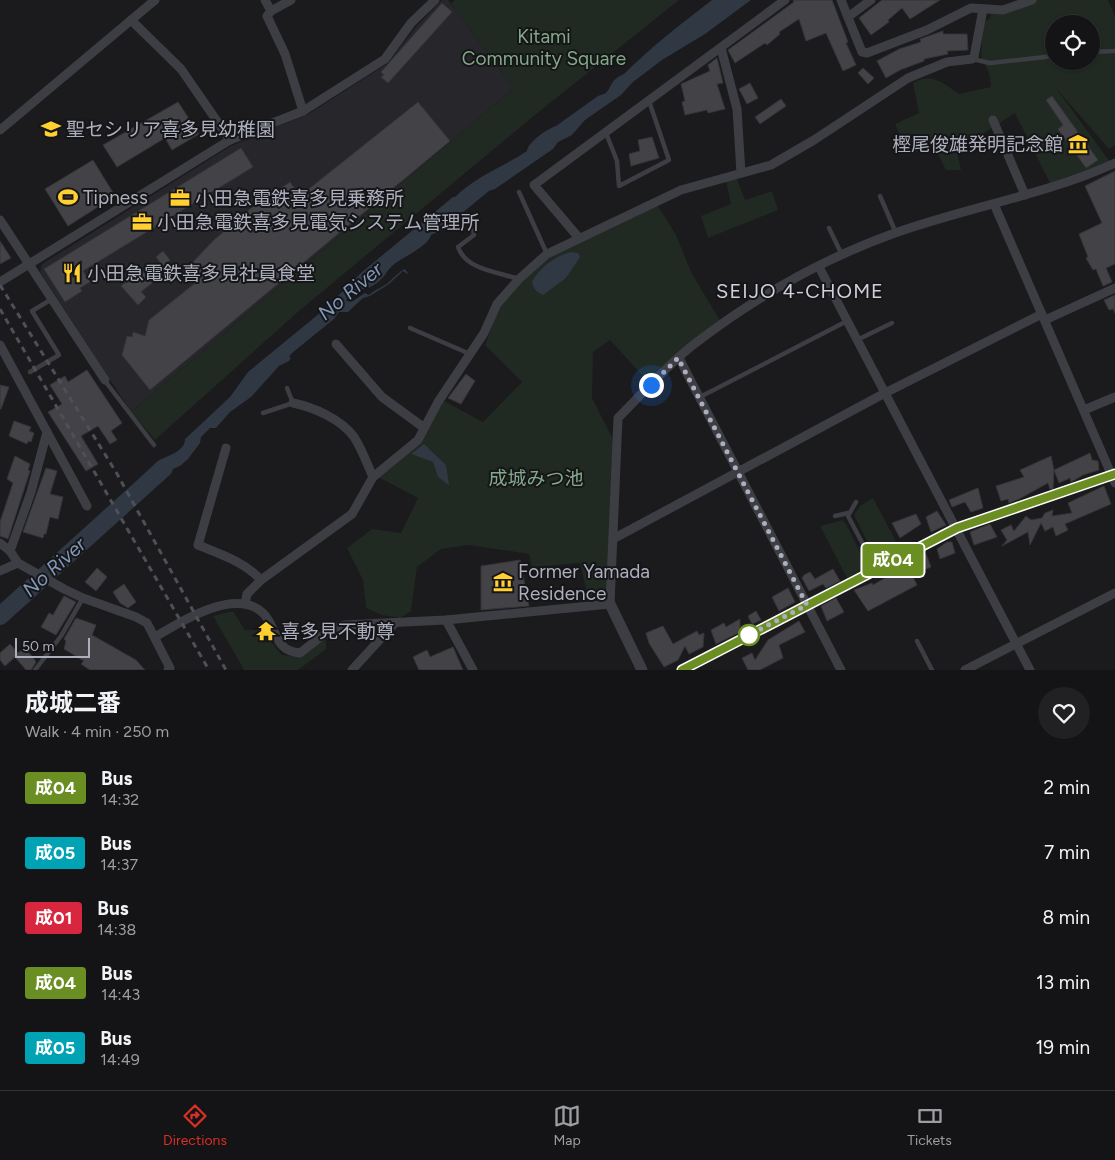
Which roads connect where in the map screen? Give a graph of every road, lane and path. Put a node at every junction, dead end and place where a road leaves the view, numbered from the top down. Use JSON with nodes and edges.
{"nodes":[{"id":1,"x":155,"y":0,"type":"edge"},
{"id":2,"x":265,"y":0,"type":"edge"},
{"id":3,"x":291,"y":0,"type":"edge"},
{"id":4,"x":435,"y":0,"type":"edge"},
{"id":5,"x":784,"y":0,"type":"edge"},
{"id":6,"x":841,"y":0,"type":"edge"},
{"id":7,"x":871,"y":0,"type":"edge"},
{"id":8,"x":1032,"y":0,"type":"edge"},
{"id":9,"x":983,"y":9,"type":"junction"},
{"id":10,"x":271,"y":11,"type":"junction"},
{"id":11,"x":848,"y":17,"type":"junction"},
{"id":12,"x":131,"y":20,"type":"junction"},
{"id":13,"x":721,"y":48,"type":"junction"},
{"id":14,"x":1115,"y":51,"type":"edge"},
{"id":15,"x":1100,"y":52,"type":"edge"},
{"id":16,"x":1045,"y":57,"type":"edge"},
{"id":17,"x":972,"y":59,"type":"junction"},
{"id":18,"x":649,"y":101,"type":"junction"},
{"id":19,"x":303,"y":111,"type":"junction"},
{"id":20,"x":993,"y":120,"type":"dead end"},
{"id":21,"x":0,"y":130,"type":"edge"},
{"id":22,"x":605,"y":132,"type":"junction"},
{"id":23,"x":230,"y":140,"type":"junction"},
{"id":24,"x":1115,"y":163,"type":"edge"},
{"id":25,"x":741,"y":173,"type":"junction"},
{"id":26,"x":519,"y":192,"type":"dead end"},
{"id":27,"x":1025,"y":195,"type":"junction"},
{"id":28,"x":880,"y":196,"type":"dead end"},
{"id":29,"x":994,"y":204,"type":"junction"},
{"id":30,"x":0,"y":220,"type":"edge"},
{"id":31,"x":829,"y":228,"type":"dead end"},
{"id":32,"x":472,"y":230,"type":"dead end"},
{"id":33,"x":896,"y":233,"type":"junction"},
{"id":34,"x":579,"y":238,"type":"junction"},
{"id":35,"x":547,"y":254,"type":"junction"},
{"id":36,"x":842,"y":255,"type":"junction"},
{"id":37,"x":29,"y":264,"type":"junction"},
{"id":38,"x":819,"y":267,"type":"junction"},
{"id":39,"x":519,"y":278,"type":"junction"},
{"id":40,"x":0,"y":282,"type":"edge"},
{"id":41,"x":1115,"y":288,"type":"edge"},
{"id":42,"x":52,"y":300,"type":"junction"},
{"id":43,"x":1043,"y":317,"type":"junction"},
{"id":44,"x":847,"y":321,"type":"junction"},
{"id":45,"x":892,"y":323,"type":"dead end"},
{"id":46,"x":410,"y":328,"type":"dead end"},
{"id":47,"x":857,"y":340,"type":"junction"},
{"id":48,"x":336,"y":344,"type":"dead end"},
{"id":49,"x":0,"y":345,"type":"edge"},
{"id":50,"x":471,"y":355,"type":"junction"},
{"id":51,"x":678,"y":358,"type":"junction"},
{"id":52,"x":30,"y":372,"type":"dead end"},
{"id":53,"x":105,"y":380,"type":"joint"},
{"id":54,"x":287,"y":388,"type":"dead end"},
{"id":55,"x":886,"y":394,"type":"junction"},
{"id":56,"x":699,"y":397,"type":"junction"},
{"id":57,"x":1115,"y":397,"type":"edge"},
{"id":58,"x":293,"y":403,"type":"junction"},
{"id":59,"x":1084,"y":410,"type":"junction"},
{"id":60,"x":263,"y":413,"type":"dead end"},
{"id":61,"x":423,"y":427,"type":"junction"},
{"id":62,"x":47,"y":432,"type":"junction"},
{"id":63,"x":154,"y":445,"type":"dead end"},
{"id":64,"x":226,"y":448,"type":"dead end"},
{"id":65,"x":738,"y":472,"type":"junction"},
{"id":66,"x":372,"y":477,"type":"junction"},
{"id":67,"x":1114,"y":477,"type":"edge"},
{"id":68,"x":856,"y":502,"type":"dead end"},
{"id":69,"x":88,"y":506,"type":"dead end"},
{"id":70,"x":848,"y":513,"type":"junction"},
{"id":71,"x":835,"y":516,"type":"dead end"},
{"id":72,"x":957,"y":528,"type":"junction"},
{"id":73,"x":613,"y":539,"type":"junction"},
{"id":74,"x":0,"y":543,"type":"edge"},
{"id":75,"x":10,"y":551,"type":"junction"},
{"id":76,"x":20,"y":564,"type":"junction"},
{"id":77,"x":876,"y":569,"type":"junction"},
{"id":78,"x":0,"y":571,"type":"edge"},
{"id":79,"x":261,"y":580,"type":"junction"},
{"id":80,"x":1115,"y":593,"type":"edge"},
{"id":81,"x":83,"y":598,"type":"junction"},
{"id":82,"x":244,"y":604,"type":"junction"},
{"id":83,"x":610,"y":604,"type":"junction"},
{"id":84,"x":807,"y":605,"type":"junction"},
{"id":85,"x":446,"y":620,"type":"junction"},
{"id":86,"x":394,"y":624,"type":"junction"},
{"id":87,"x":156,"y":637,"type":"junction"},
{"id":88,"x":917,"y":641,"type":"dead end"},
{"id":89,"x":1017,"y":643,"type":"junction"},
{"id":90,"x":358,"y":668,"type":"edge"},
{"id":91,"x":34,"y":670,"type":"edge"},
{"id":92,"x":168,"y":670,"type":"edge"},
{"id":93,"x":473,"y":670,"type":"edge"},
{"id":94,"x":642,"y":670,"type":"edge"},
{"id":95,"x":682,"y":670,"type":"edge"},
{"id":96,"x":841,"y":670,"type":"edge"},
{"id":97,"x":932,"y":670,"type":"edge"},
{"id":98,"x":965,"y":670,"type":"edge"},
{"id":99,"x":1030,"y":670,"type":"edge"}],
"edges":[{"from":1,"to":12,"type":"street"},
{"from":2,"to":10,"type":"street"},
{"from":3,"to":10,"type":"street"},
{"from":4,"to":19,"type":"street"},
{"from":5,"to":13,"type":"street"},
{"from":6,"to":11,"type":"street"},
{"from":7,"to":11,"type":"street"},
{"from":8,"to":9,"type":"street"},
{"from":9,"to":11,"type":"street"},
{"from":9,"to":17,"type":"street"},
{"from":10,"to":19,"type":"street"},
{"from":12,"to":21,"type":"street"},
{"from":12,"to":23,"type":"street"},
{"from":13,"to":18,"type":"street"},
{"from":13,"to":25,"type":"street"},
{"from":14,"to":15,"type":"lane"},
{"from":16,"to":17,"type":"lane"},
{"from":17,"to":25,"type":"street"},
{"from":18,"to":22,"type":"street"},
{"from":18,"to":22,"type":"lane"},
{"from":19,"to":23,"type":"street"},
{"from":20,"to":27,"type":"street"},
{"from":22,"to":34,"type":"street"},
{"from":23,"to":37,"type":"street"},
{"from":24,"to":27,"type":"street"},
{"from":25,"to":34,"type":"street"},
{"from":26,"to":35,"type":"lane"},
{"from":27,"to":29,"type":"street"},
{"from":28,"to":33,"type":"lane"},
{"from":29,"to":33,"type":"street"},
{"from":29,"to":43,"type":"street"},
{"from":30,"to":37,"type":"street"},
{"from":31,"to":36,"type":"lane"},
{"from":32,"to":39,"type":"lane"},
{"from":33,"to":36,"type":"street"},
{"from":34,"to":35,"type":"street"},
{"from":35,"to":39,"type":"street"},
{"from":36,"to":38,"type":"street"},
{"from":37,"to":40,"type":"street"},
{"from":37,"to":42,"type":"street"},
{"from":38,"to":44,"type":"street"},
{"from":38,"to":51,"type":"street"},
{"from":39,"to":50,"type":"street"},
{"from":41,"to":43,"type":"street"},
{"from":42,"to":52,"type":"lane"},
{"from":42,"to":53,"type":"street"},
{"from":43,"to":55,"type":"street"},
{"from":43,"to":59,"type":"street"},
{"from":44,"to":47,"type":"street"},
{"from":44,"to":56,"type":"lane"},
{"from":45,"to":47,"type":"lane"},
{"from":46,"to":50,"type":"lane"},
{"from":47,"to":55,"type":"street"},
{"from":48,"to":61,"type":"street"},
{"from":49,"to":62,"type":"street"},
{"from":50,"to":61,"type":"street"},
{"from":51,"to":56,"type":"street"},
{"from":51,"to":73,"type":"street"},
{"from":53,"to":63,"type":"lane"},
{"from":54,"to":58,"type":"lane"},
{"from":55,"to":65,"type":"street"},
{"from":55,"to":72,"type":"street"},
{"from":56,"to":65,"type":"street"},
{"from":57,"to":59,"type":"street"},
{"from":58,"to":60,"type":"lane"},
{"from":58,"to":66,"type":"street"},
{"from":59,"to":67,"type":"street"},
{"from":61,"to":66,"type":"street"},
{"from":62,"to":69,"type":"street"},
{"from":62,"to":75,"type":"street"},
{"from":64,"to":79,"type":"street"},
{"from":65,"to":73,"type":"street"},
{"from":65,"to":84,"type":"street"},
{"from":66,"to":79,"type":"street"},
{"from":67,"to":72,"type":"street"},
{"from":68,"to":70,"type":"lane"},
{"from":70,"to":71,"type":"lane"},
{"from":70,"to":77,"type":"lane"},
{"from":72,"to":77,"type":"street"},
{"from":72,"to":89,"type":"street"},
{"from":73,"to":83,"type":"street"},
{"from":74,"to":75,"type":"street"},
{"from":75,"to":76,"type":"street"},
{"from":76,"to":78,"type":"street"},
{"from":76,"to":81,"type":"street"},
{"from":77,"to":84,"type":"street"},
{"from":79,"to":82,"type":"street"},
{"from":80,"to":89,"type":"street"},
{"from":81,"to":87,"type":"street"},
{"from":81,"to":91,"type":"lane"},
{"from":82,"to":86,"type":"street"},
{"from":82,"to":87,"type":"street"},
{"from":83,"to":85,"type":"street"},
{"from":83,"to":94,"type":"street"},
{"from":84,"to":95,"type":"street"},
{"from":84,"to":96,"type":"street"},
{"from":85,"to":86,"type":"street"},
{"from":85,"to":93,"type":"street"},
{"from":86,"to":90,"type":"street"},
{"from":87,"to":92,"type":"street"},
{"from":88,"to":97,"type":"lane"},
{"from":89,"to":98,"type":"street"},
{"from":89,"to":99,"type":"street"}]}
